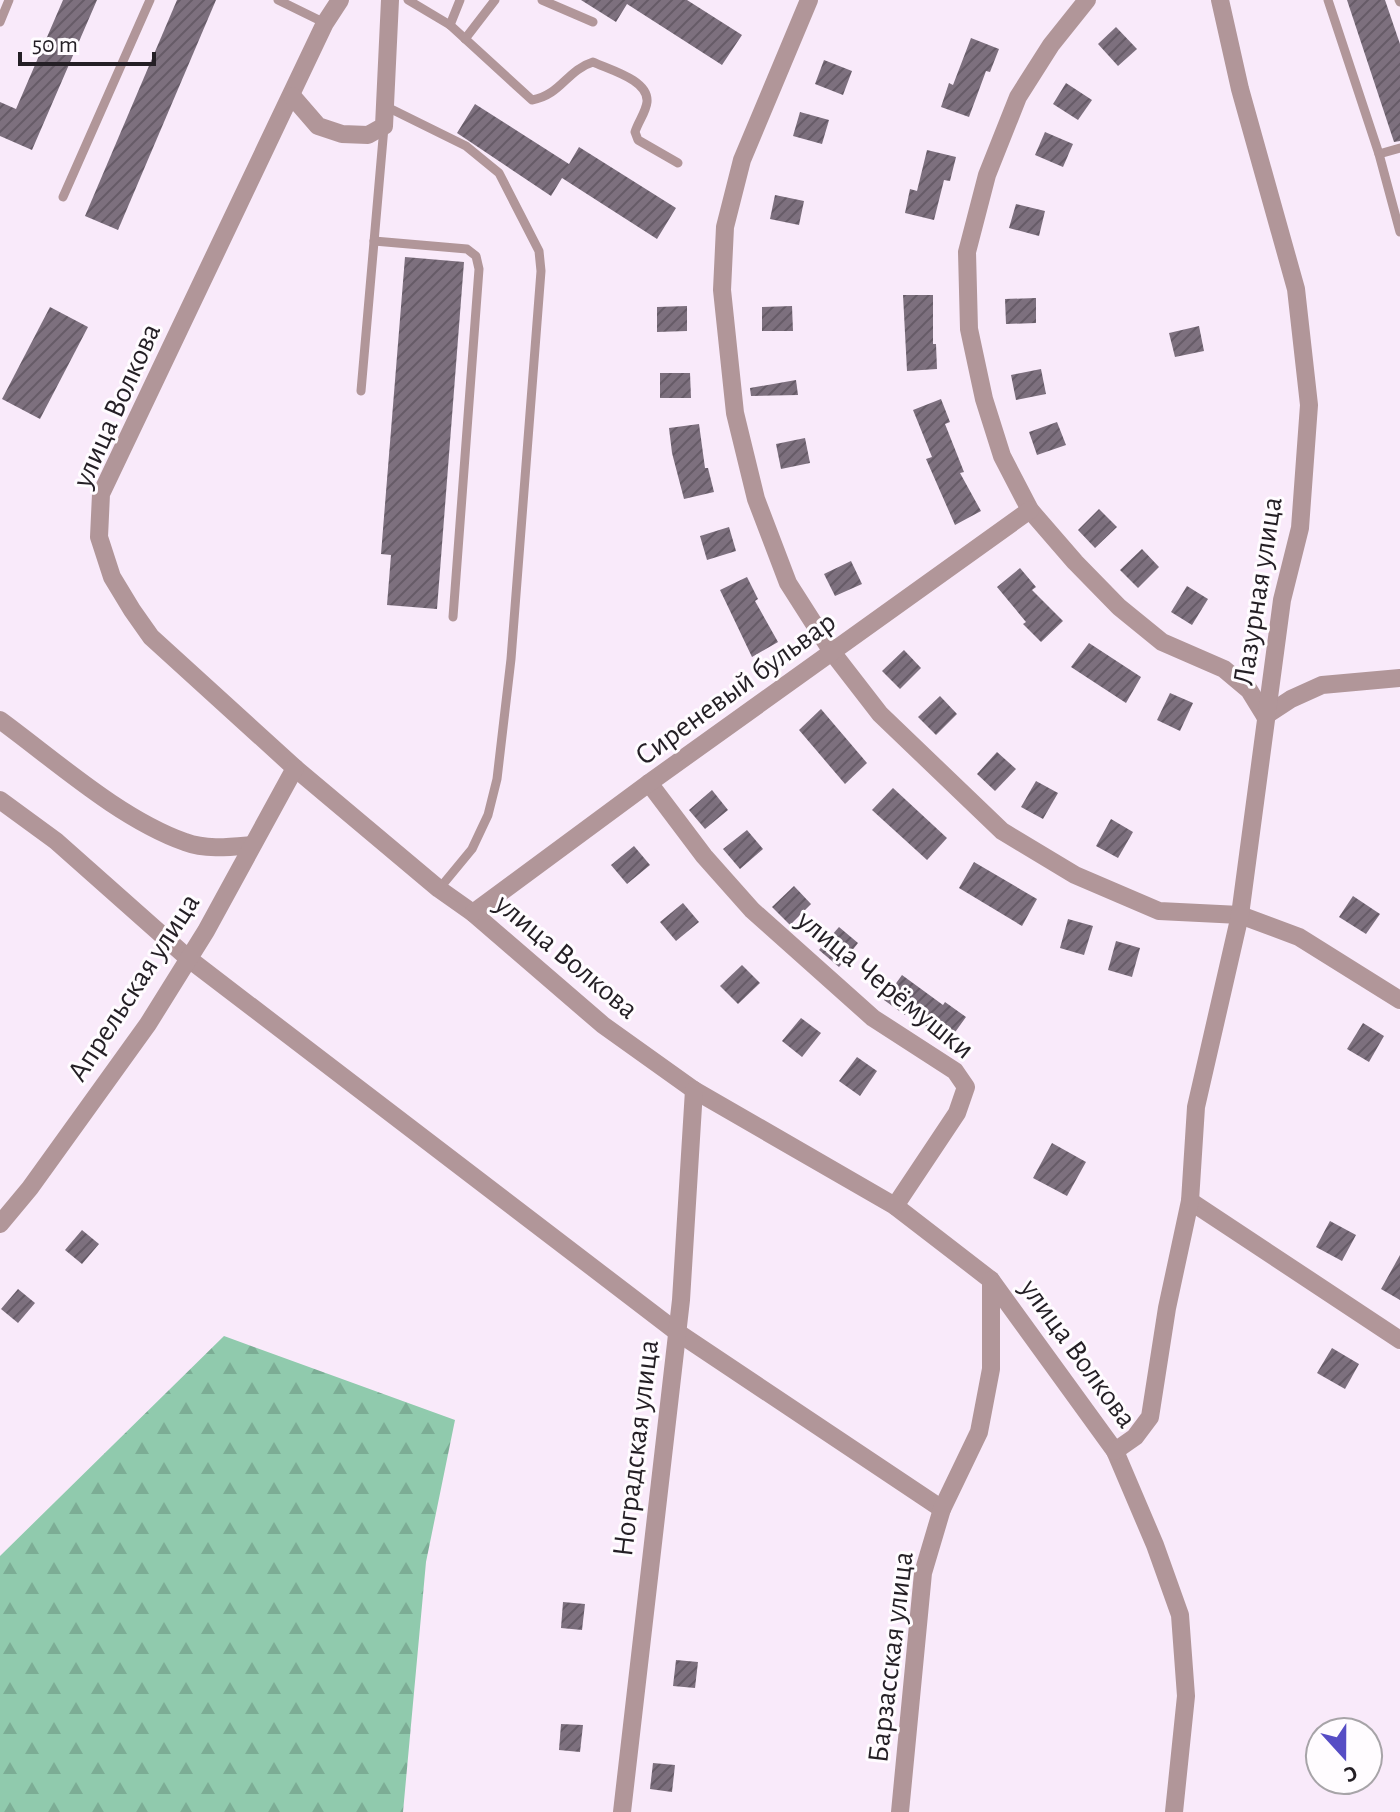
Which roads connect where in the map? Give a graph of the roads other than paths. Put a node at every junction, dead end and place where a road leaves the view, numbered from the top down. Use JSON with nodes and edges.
{"nodes":[{"id":1,"x":9,"y":0,"type":"edge"},
{"id":2,"x":150,"y":0,"type":"edge"},
{"id":3,"x":278,"y":0,"type":"edge"},
{"id":4,"x":340,"y":0,"type":"edge"},
{"id":5,"x":390,"y":0,"type":"edge"},
{"id":6,"x":408,"y":0,"type":"edge"},
{"id":7,"x":460,"y":0,"type":"edge"},
{"id":8,"x":495,"y":0,"type":"edge"},
{"id":9,"x":542,"y":0,"type":"edge"},
{"id":10,"x":809,"y":0,"type":"edge"},
{"id":11,"x":1087,"y":0,"type":"edge"},
{"id":12,"x":1220,"y":0,"type":"edge"},
{"id":13,"x":1328,"y":0,"type":"edge"},
{"id":14,"x":0,"y":22,"type":"edge"},
{"id":15,"x":593,"y":22,"type":"dead end"},
{"id":16,"x":325,"y":23,"type":"junction"},
{"id":17,"x":450,"y":25,"type":"junction"},
{"id":18,"x":465,"y":39,"type":"junction"},
{"id":19,"x":292,"y":96,"type":"junction"},
{"id":20,"x":387,"y":107,"type":"junction"},
{"id":21,"x":384,"y":126,"type":"junction"},
{"id":22,"x":1400,"y":148,"type":"edge"},
{"id":23,"x":1379,"y":154,"type":"junction"},
{"id":24,"x":678,"y":163,"type":"dead end"},
{"id":25,"x":63,"y":197,"type":"dead end"},
{"id":26,"x":1400,"y":232,"type":"edge"},
{"id":27,"x":374,"y":241,"type":"junction"},
{"id":28,"x":361,"y":391,"type":"dead end"},
{"id":29,"x":1030,"y":510,"type":"junction"},
{"id":30,"x":453,"y":617,"type":"dead end"},
{"id":31,"x":832,"y":652,"type":"junction"},
{"id":32,"x":1400,"y":678,"type":"edge"},
{"id":33,"x":1265,"y":716,"type":"junction"},
{"id":34,"x":0,"y":720,"type":"edge"},
{"id":35,"x":295,"y":768,"type":"junction"},
{"id":36,"x":649,"y":783,"type":"junction"},
{"id":37,"x":0,"y":800,"type":"edge"},
{"id":38,"x":252,"y":845,"type":"junction"},
{"id":39,"x":439,"y":889,"type":"junction"},
{"id":40,"x":473,"y":913,"type":"junction"},
{"id":41,"x":1240,"y":915,"type":"junction"},
{"id":42,"x":189,"y":959,"type":"junction"},
{"id":43,"x":1400,"y":1000,"type":"edge"},
{"id":44,"x":694,"y":1090,"type":"junction"},
{"id":45,"x":1190,"y":1201,"type":"junction"},
{"id":46,"x":895,"y":1206,"type":"junction"},
{"id":47,"x":0,"y":1224,"type":"edge"},
{"id":48,"x":991,"y":1280,"type":"junction"},
{"id":49,"x":677,"y":1332,"type":"junction"},
{"id":50,"x":1400,"y":1340,"type":"edge"},
{"id":51,"x":1115,"y":1451,"type":"junction"},
{"id":52,"x":942,"y":1509,"type":"junction"},
{"id":53,"x":622,"y":1812,"type":"edge"},
{"id":54,"x":900,"y":1812,"type":"edge"},
{"id":55,"x":1174,"y":1812,"type":"edge"}],
"edges":[{"from":1,"to":14,"type":"lane"},
{"from":2,"to":25,"type":"lane"},
{"from":3,"to":16,"type":"lane"},
{"from":4,"to":16,"type":"street","name":"улица Волкова"},
{"from":5,"to":20,"type":"street"},
{"from":6,"to":17,"type":"lane"},
{"from":7,"to":17,"type":"lane"},
{"from":8,"to":18,"type":"lane"},
{"from":9,"to":15,"type":"lane"},
{"from":10,"to":31,"type":"street"},
{"from":11,"to":29,"type":"street","name":"Лазурная улица"},
{"from":12,"to":33,"type":"street","name":"Лазурная улица"},
{"from":13,"to":23,"type":"lane"},
{"from":16,"to":19,"type":"street","name":"улица Волкова"},
{"from":17,"to":18,"type":"lane"},
{"from":18,"to":24,"type":"lane"},
{"from":19,"to":21,"type":"street"},
{"from":19,"to":35,"type":"street","name":"улица Волкова"},
{"from":20,"to":21,"type":"street"},
{"from":20,"to":39,"type":"lane"},
{"from":21,"to":27,"type":"lane"},
{"from":22,"to":23,"type":"lane"},
{"from":23,"to":26,"type":"lane"},
{"from":27,"to":28,"type":"lane"},
{"from":27,"to":30,"type":"lane"},
{"from":29,"to":31,"type":"street","name":"Сиреневый бульвар"},
{"from":29,"to":33,"type":"street","name":"Лазурная улица"},
{"from":31,"to":36,"type":"street","name":"Сиреневый бульвар"},
{"from":31,"to":41,"type":"street"},
{"from":32,"to":33,"type":"street"},
{"from":33,"to":41,"type":"street"},
{"from":34,"to":38,"type":"street"},
{"from":35,"to":38,"type":"street","name":"Апрельская улица"},
{"from":35,"to":39,"type":"street","name":"улица Волкова"},
{"from":36,"to":40,"type":"street","name":"Сиреневый бульвар"},
{"from":36,"to":46,"type":"street","name":"улица Черёмушки"},
{"from":37,"to":42,"type":"street"},
{"from":38,"to":42,"type":"street","name":"Апрельская улица"},
{"from":39,"to":40,"type":"street","name":"улица Волкова"},
{"from":40,"to":44,"type":"street","name":"улица Волкова"},
{"from":41,"to":43,"type":"street"},
{"from":41,"to":45,"type":"street"},
{"from":42,"to":47,"type":"street","name":"Апрельская улица"},
{"from":42,"to":49,"type":"street"},
{"from":44,"to":46,"type":"street","name":"улица Волкова"},
{"from":44,"to":49,"type":"street","name":"Ноградская улица"},
{"from":45,"to":50,"type":"street"},
{"from":45,"to":51,"type":"street"},
{"from":46,"to":48,"type":"street","name":"улица Волкова"},
{"from":48,"to":51,"type":"street","name":"улица Волкова"},
{"from":48,"to":52,"type":"street","name":"Барзасская улица"},
{"from":49,"to":52,"type":"street"},
{"from":49,"to":53,"type":"street","name":"Ноградская улица"},
{"from":51,"to":55,"type":"street","name":"улица Волкова"},
{"from":52,"to":54,"type":"street","name":"Барзасская улица"}]}
